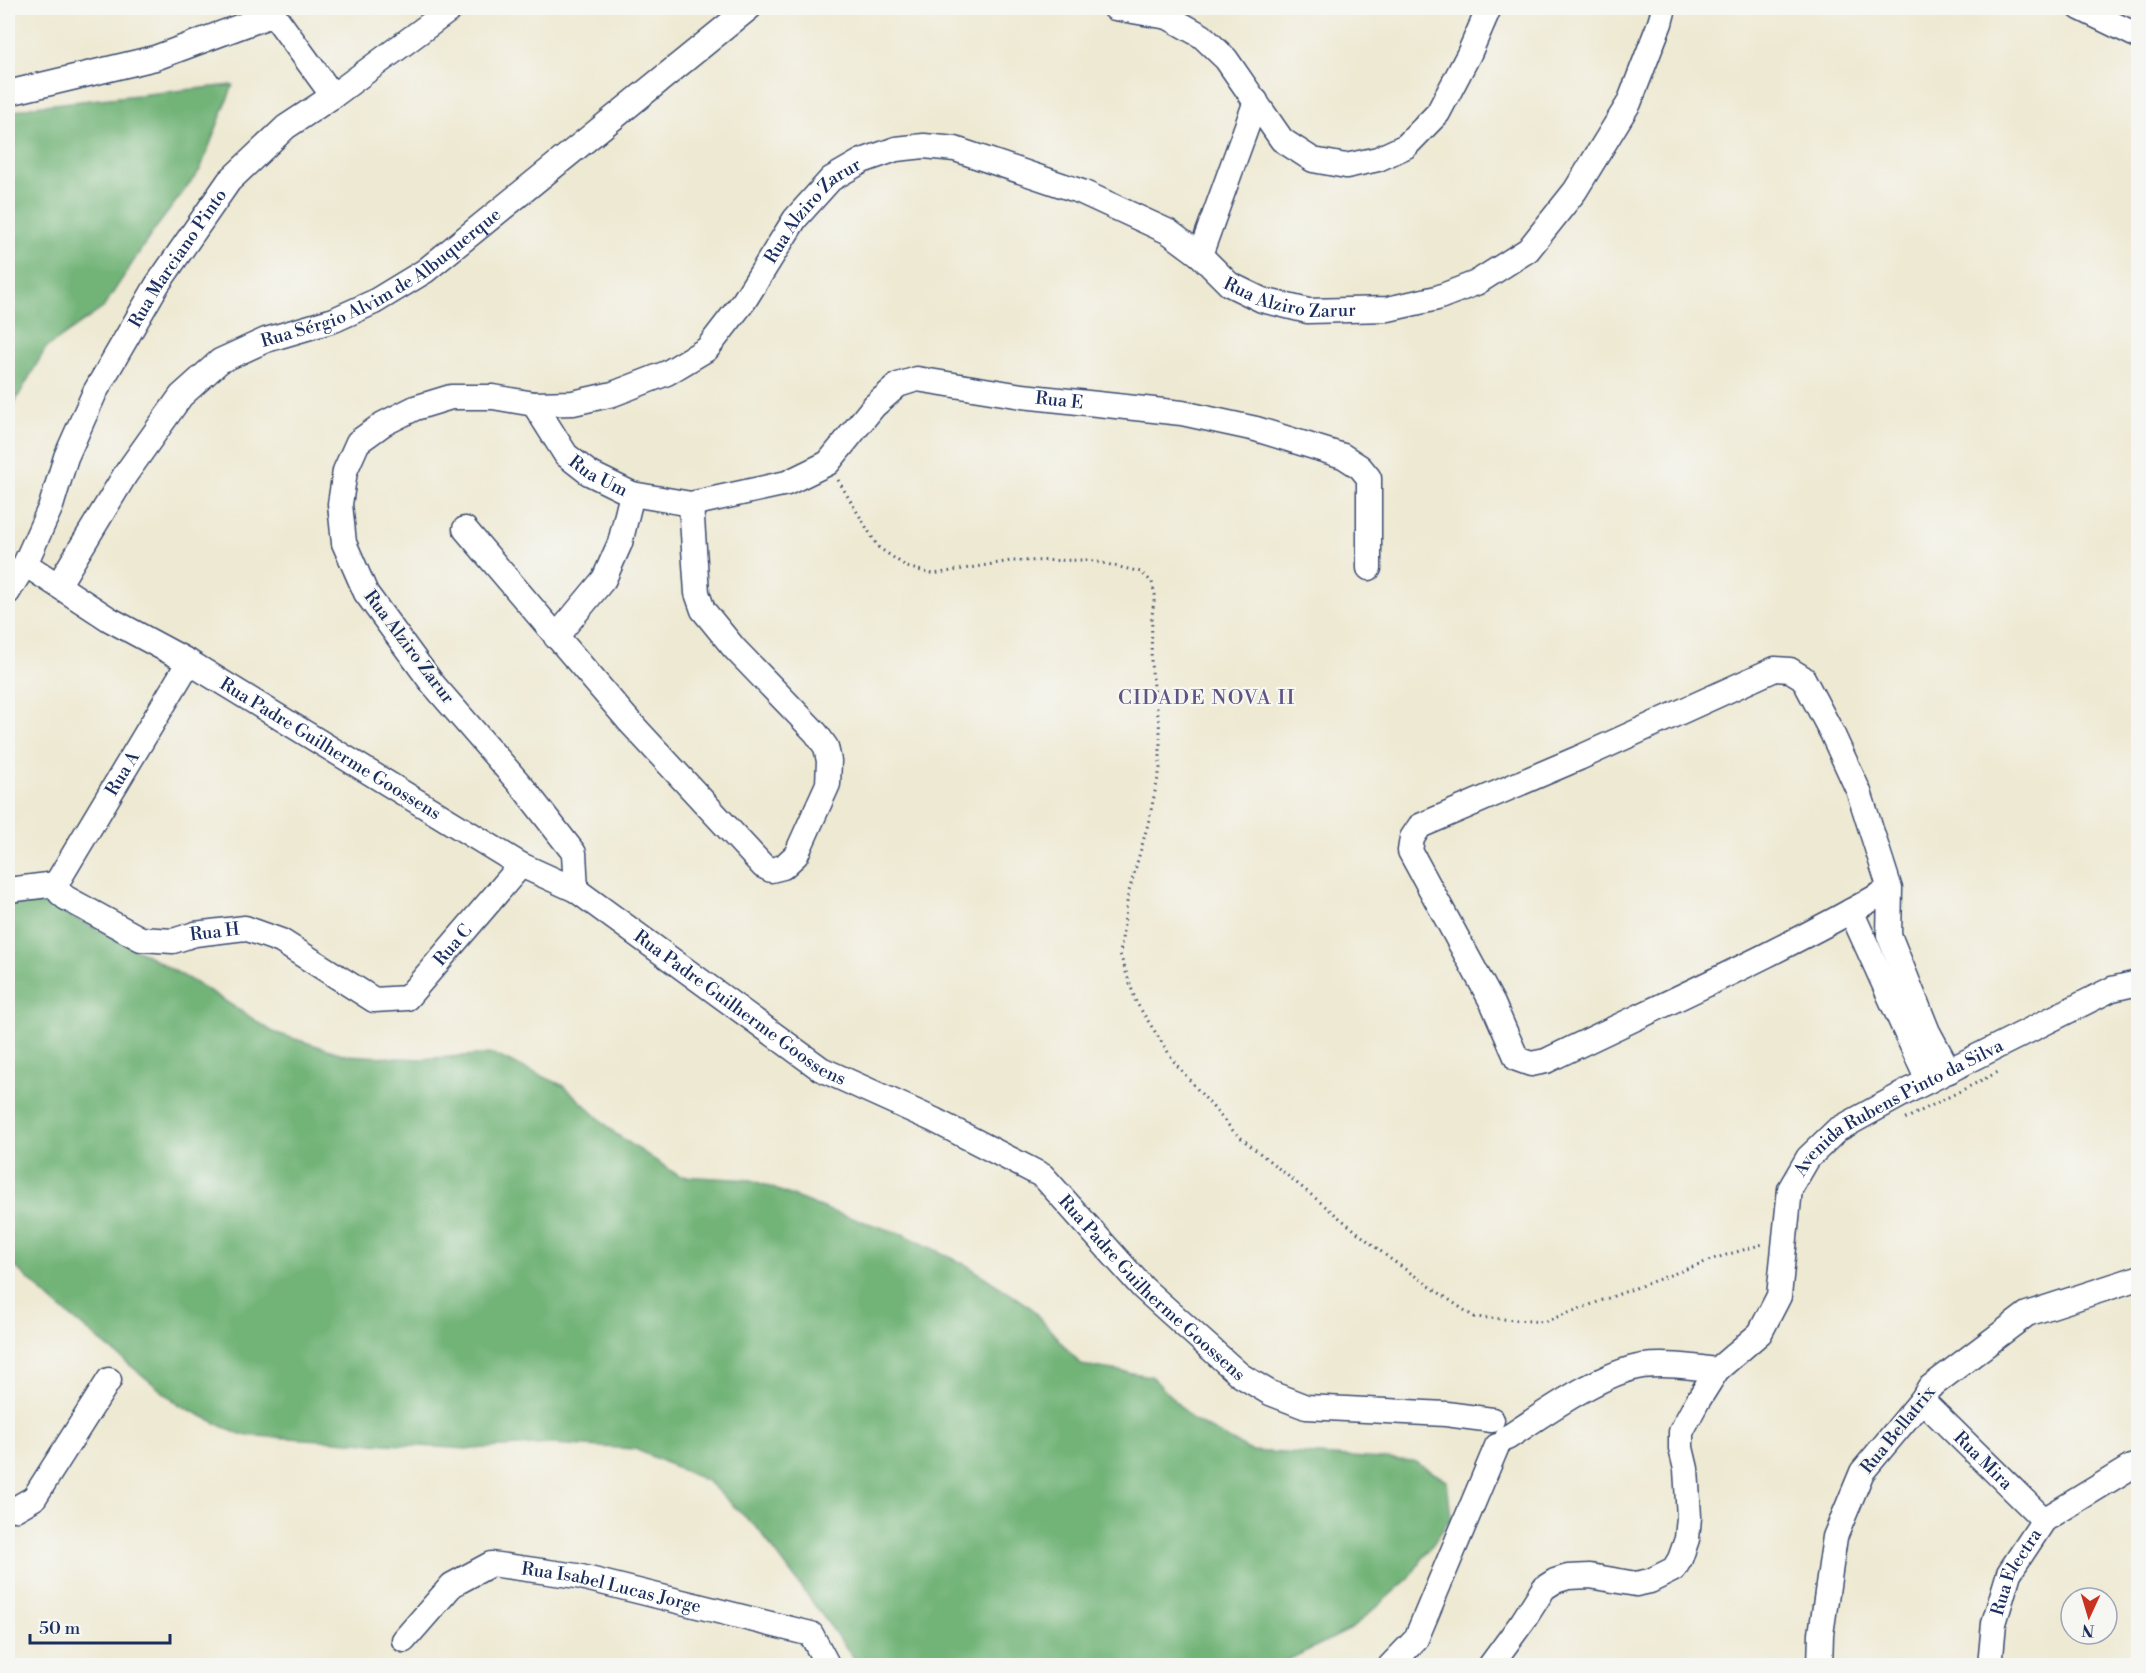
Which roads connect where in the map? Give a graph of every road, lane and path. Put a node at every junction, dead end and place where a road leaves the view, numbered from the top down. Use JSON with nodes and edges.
{"nodes":[{"id":1,"x":452,"y":8,"type":"edge"},
{"id":2,"x":749,"y":8,"type":"edge"},
{"id":3,"x":1115,"y":8,"type":"edge"},
{"id":4,"x":1489,"y":8,"type":"edge"},
{"id":5,"x":1664,"y":8,"type":"edge"},
{"id":6,"x":2080,"y":8,"type":"edge"},
{"id":7,"x":272,"y":11,"type":"edge"},
{"id":8,"x":2139,"y":36,"type":"edge"},
{"id":9,"x":8,"y":93,"type":"edge"},
{"id":10,"x":333,"y":96,"type":"junction"},
{"id":11,"x":1256,"y":101,"type":"junction"},
{"id":12,"x":1200,"y":255,"type":"junction"},
{"id":13,"x":534,"y":404,"type":"junction"},
{"id":14,"x":828,"y":463,"type":"junction"},
{"id":15,"x":632,"y":494,"type":"junction"},
{"id":16,"x":691,"y":504,"type":"junction"},
{"id":17,"x":465,"y":529,"type":"dead end"},
{"id":18,"x":25,"y":564,"type":"junction"},
{"id":19,"x":1369,"y":568,"type":"dead end"},
{"id":20,"x":59,"y":584,"type":"junction"},
{"id":21,"x":8,"y":591,"type":"edge"},
{"id":22,"x":555,"y":637,"type":"junction"},
{"id":23,"x":189,"y":662,"type":"junction"},
{"id":24,"x":521,"y":865,"type":"junction"},
{"id":25,"x":56,"y":884,"type":"junction"},
{"id":26,"x":1890,"y":889,"type":"junction"},
{"id":27,"x":8,"y":890,"type":"edge"},
{"id":28,"x":576,"y":890,"type":"junction"},
{"id":29,"x":1851,"y":911,"type":"junction"},
{"id":30,"x":2139,"y":983,"type":"edge"},
{"id":31,"x":374,"y":1000,"type":"joint"},
{"id":32,"x":2000,"y":1071,"type":"dead end"},
{"id":33,"x":1938,"y":1076,"type":"junction"},
{"id":34,"x":1897,"y":1123,"type":"dead end"},
{"id":35,"x":1785,"y":1238,"type":"junction"},
{"id":36,"x":2139,"y":1278,"type":"edge"},
{"id":37,"x":1717,"y":1370,"type":"junction"},
{"id":38,"x":109,"y":1380,"type":"dead end"},
{"id":39,"x":1922,"y":1400,"type":"junction"},
{"id":40,"x":1493,"y":1432,"type":"junction"},
{"id":41,"x":2139,"y":1465,"type":"edge"},
{"id":42,"x":8,"y":1507,"type":"edge"},
{"id":43,"x":2044,"y":1520,"type":"junction"},
{"id":44,"x":404,"y":1640,"type":"dead end"},
{"id":45,"x":823,"y":1665,"type":"edge"},
{"id":46,"x":1390,"y":1665,"type":"edge"},
{"id":47,"x":1490,"y":1665,"type":"edge"},
{"id":48,"x":1820,"y":1665,"type":"edge"},
{"id":49,"x":1990,"y":1665,"type":"edge"}],
"edges":[{"from":1,"to":10,"type":"street","name":"Rua Marciano Pinto"},
{"from":2,"to":20,"type":"street","name":"Rua Sérgio Alvim de Albuquerque"},
{"from":3,"to":11,"type":"street"},
{"from":4,"to":11,"type":"street"},
{"from":5,"to":12,"type":"street","name":"Rua Alziro Zarur"},
{"from":6,"to":8,"type":"street"},
{"from":7,"to":9,"type":"street"},
{"from":7,"to":10,"type":"street"},
{"from":10,"to":18,"type":"street","name":"Rua Marciano Pinto"},
{"from":11,"to":12,"type":"street"},
{"from":12,"to":13,"type":"street","name":"Rua Alziro Zarur"},
{"from":13,"to":15,"type":"street","name":"Rua Um"},
{"from":13,"to":28,"type":"street","name":"Rua Alziro Zarur"},
{"from":14,"to":16,"type":"street","name":"Rua E"},
{"from":14,"to":19,"type":"street","name":"Rua E"},
{"from":14,"to":35,"type":"path"},
{"from":15,"to":16,"type":"street","name":"Rua Um"},
{"from":15,"to":22,"type":"street"},
{"from":16,"to":22,"type":"street"},
{"from":17,"to":22,"type":"street"},
{"from":18,"to":20,"type":"street","name":"Rua Padre Guilherme Goossens"},
{"from":18,"to":21,"type":"street","name":"Rua Marciano Pinto"},
{"from":20,"to":23,"type":"street","name":"Rua Padre Guilherme Goossens"},
{"from":23,"to":24,"type":"street","name":"Rua Padre Guilherme Goossens"},
{"from":23,"to":25,"type":"street","name":"Rua A"},
{"from":24,"to":28,"type":"street","name":"Rua Padre Guilherme Goossens"},
{"from":24,"to":31,"type":"street","name":"Rua C"},
{"from":25,"to":27,"type":"street"},
{"from":25,"to":31,"type":"street","name":"Rua H"},
{"from":26,"to":29,"type":"street"},
{"from":26,"to":29,"type":"street"},
{"from":26,"to":33,"type":"street"},
{"from":28,"to":40,"type":"street","name":"Rua Padre Guilherme Goossens"},
{"from":29,"to":33,"type":"street"},
{"from":30,"to":33,"type":"street","name":"Avenida Rubens Pinto da Silva"},
{"from":32,"to":34,"type":"path"},
{"from":33,"to":35,"type":"street","name":"Avenida Rubens Pinto da Silva"},
{"from":35,"to":37,"type":"street","name":"Avenida Rubens Pinto da Silva"},
{"from":36,"to":39,"type":"street","name":"Rua Bellatrix"},
{"from":37,"to":40,"type":"street"},
{"from":37,"to":47,"type":"street","name":"Avenida Rubens Pinto da Silva"},
{"from":38,"to":42,"type":"street"},
{"from":39,"to":43,"type":"street","name":"Rua Mira"},
{"from":39,"to":48,"type":"street","name":"Rua Bellatrix"},
{"from":40,"to":46,"type":"street"},
{"from":41,"to":43,"type":"street","name":"Rua Electra"},
{"from":43,"to":49,"type":"street","name":"Rua Electra"},
{"from":44,"to":45,"type":"street","name":"Rua Isabel Lucas Jorge"}]}
